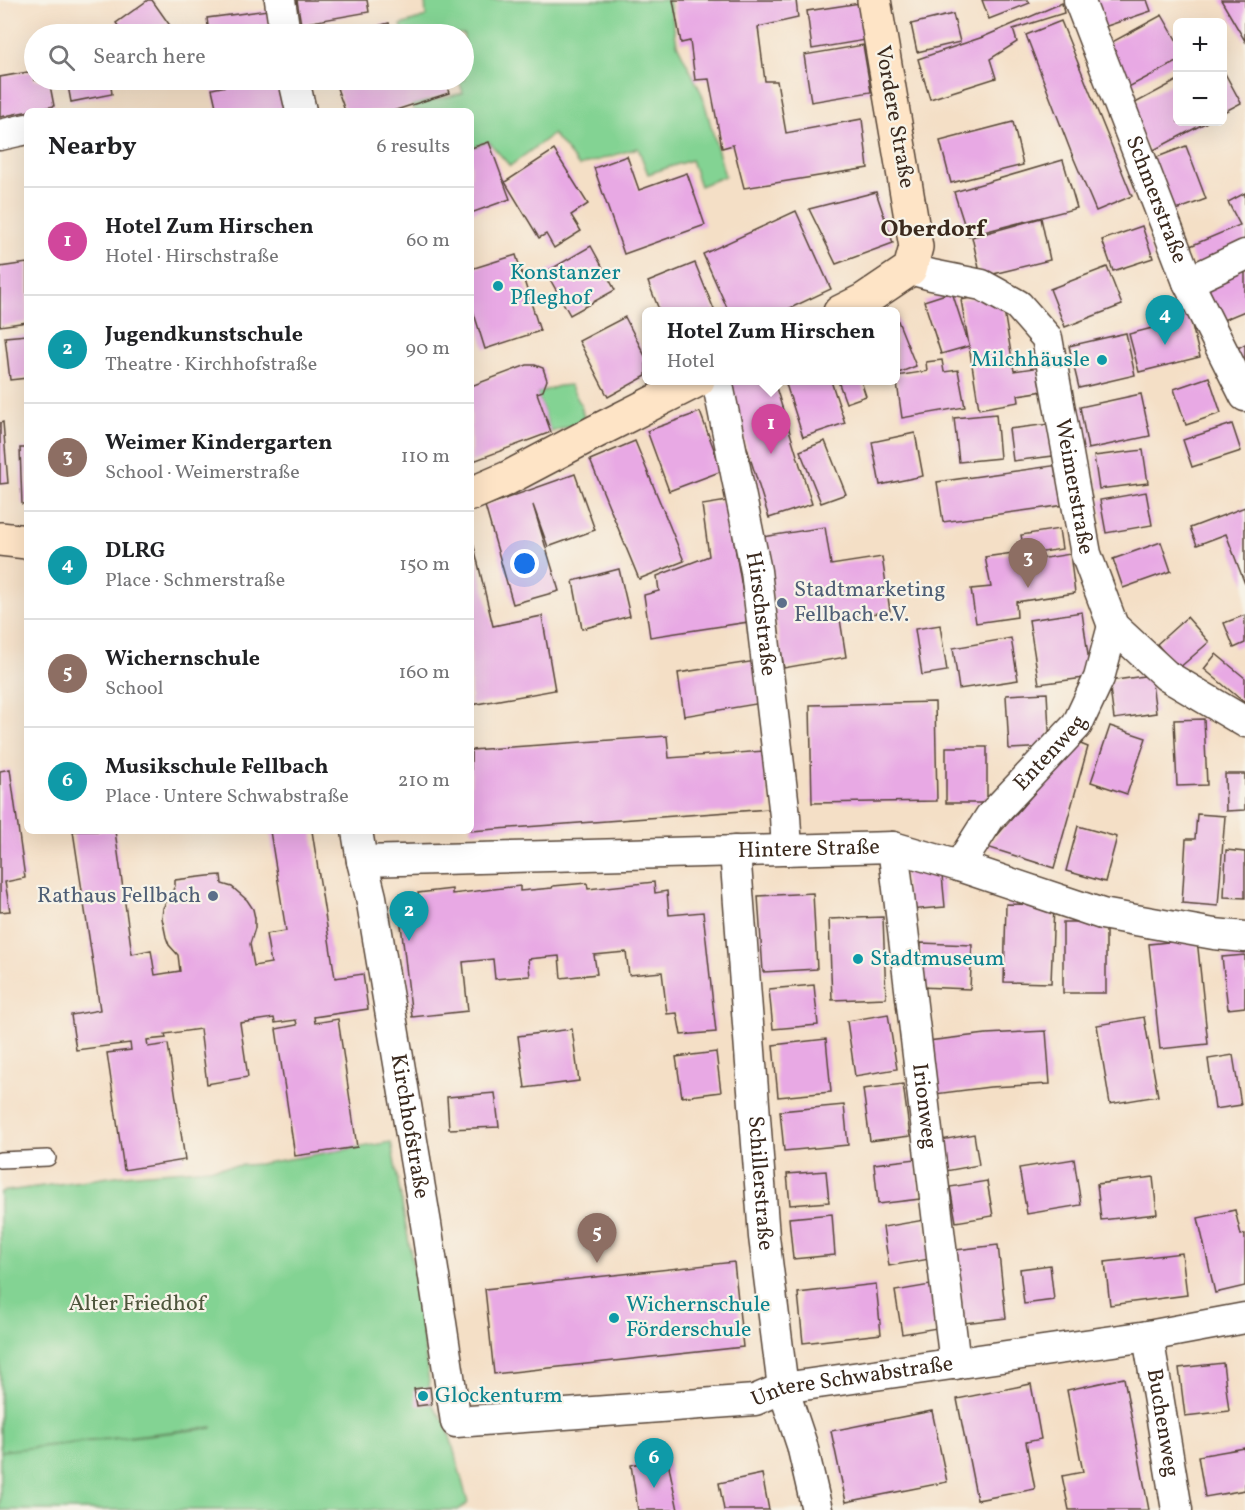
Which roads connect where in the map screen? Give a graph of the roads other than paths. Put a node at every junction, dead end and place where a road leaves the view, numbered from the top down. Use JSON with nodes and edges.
{"nodes":[{"id":1,"x":280,"y":0,"type":"edge"},
{"id":2,"x":874,"y":0,"type":"edge"},
{"id":3,"x":1079,"y":0,"type":"edge"},
{"id":4,"x":284,"y":24,"type":"edge"},
{"id":5,"x":296,"y":90,"type":"edge"},
{"id":6,"x":300,"y":108,"type":"edge"},
{"id":7,"x":24,"y":130,"type":"edge"},
{"id":8,"x":0,"y":135,"type":"edge"},
{"id":9,"x":1245,"y":255,"type":"edge"},
{"id":10,"x":910,"y":269,"type":"junction"},
{"id":11,"x":1188,"y":282,"type":"junction"},
{"id":12,"x":850,"y":307,"type":"edge"},
{"id":13,"x":690,"y":385,"type":"edge"},
{"id":14,"x":718,"y":385,"type":"edge"},
{"id":15,"x":1245,"y":396,"type":"edge"},
{"id":16,"x":474,"y":493,"type":"edge"},
{"id":17,"x":0,"y":540,"type":"edge"},
{"id":18,"x":24,"y":542,"type":"edge"},
{"id":19,"x":1113,"y":626,"type":"junction"},
{"id":20,"x":1245,"y":722,"type":"edge"},
{"id":21,"x":358,"y":834,"type":"edge"},
{"id":22,"x":893,"y":847,"type":"junction"},
{"id":23,"x":787,"y":850,"type":"junction"},
{"id":24,"x":735,"y":851,"type":"junction"},
{"id":25,"x":362,"y":861,"type":"junction"},
{"id":26,"x":959,"y":866,"type":"junction"},
{"id":27,"x":1245,"y":937,"type":"edge"},
{"id":28,"x":48,"y":1158,"type":"dead end"},
{"id":29,"x":0,"y":1160,"type":"edge"},
{"id":30,"x":1245,"y":1318,"type":"edge"},
{"id":31,"x":1148,"y":1336,"type":"junction"},
{"id":32,"x":954,"y":1364,"type":"junction"},
{"id":33,"x":783,"y":1388,"type":"junction"},
{"id":34,"x":456,"y":1422,"type":"joint"},
{"id":35,"x":817,"y":1510,"type":"edge"},
{"id":36,"x":1177,"y":1510,"type":"edge"}],
"edges":[{"from":1,"to":4,"type":"street"},
{"from":2,"to":10,"type":"street","name":"Vordere Straße"},
{"from":3,"to":11,"type":"street","name":"Schmerstraße"},
{"from":5,"to":6,"type":"street"},
{"from":7,"to":8,"type":"street"},
{"from":9,"to":11,"type":"street"},
{"from":10,"to":12,"type":"street"},
{"from":10,"to":19,"type":"street","name":"Weimerstraße"},
{"from":11,"to":15,"type":"street","name":"Schmerstraße"},
{"from":13,"to":16,"type":"street"},
{"from":14,"to":23,"type":"street","name":"Hirschstraße"},
{"from":17,"to":18,"type":"street"},
{"from":19,"to":20,"type":"street","name":"Weimerstraße"},
{"from":19,"to":26,"type":"street","name":"Entenweg"},
{"from":21,"to":25,"type":"street","name":"Kirchhofstraße"},
{"from":22,"to":23,"type":"street","name":"Hintere Straße"},
{"from":22,"to":26,"type":"street","name":"Hintere Straße"},
{"from":22,"to":32,"type":"street","name":"Irionweg"},
{"from":23,"to":24,"type":"street","name":"Hintere Straße"},
{"from":24,"to":25,"type":"street","name":"Hintere Straße"},
{"from":24,"to":33,"type":"street","name":"Schillerstraße"},
{"from":25,"to":34,"type":"street","name":"Kirchhofstraße"},
{"from":26,"to":27,"type":"street","name":"Hintere Straße"},
{"from":28,"to":29,"type":"lane"},
{"from":30,"to":31,"type":"street","name":"Untere Schwabstraße"},
{"from":31,"to":32,"type":"street","name":"Untere Schwabstraße"},
{"from":31,"to":36,"type":"street","name":"Buchenweg"},
{"from":32,"to":33,"type":"street","name":"Untere Schwabstraße"},
{"from":33,"to":34,"type":"street","name":"Untere Schwabstraße"},
{"from":33,"to":35,"type":"street","name":"Schillerstraße"}]}
